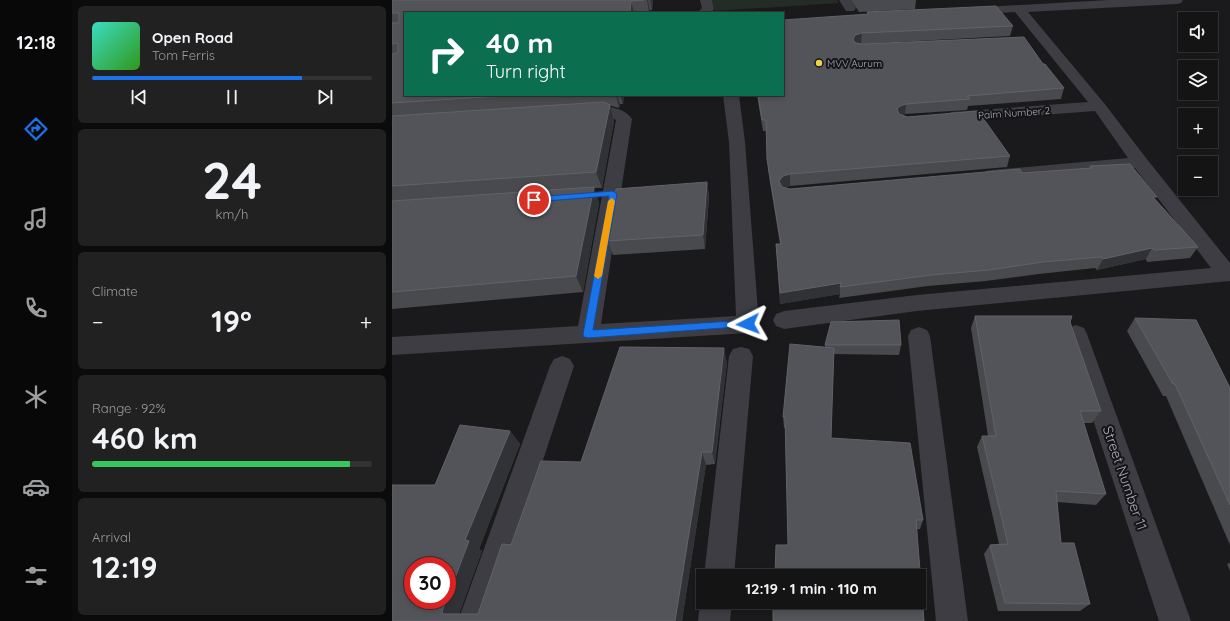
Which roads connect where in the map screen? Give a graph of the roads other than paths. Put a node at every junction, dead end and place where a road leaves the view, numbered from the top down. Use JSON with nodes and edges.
{"nodes":[{"id":1,"x":706,"y":0,"type":"edge"},
{"id":2,"x":976,"y":0,"type":"edge"},
{"id":3,"x":1178,"y":0,"type":"edge"},
{"id":4,"x":846,"y":8,"type":"edge"},
{"id":5,"x":1019,"y":9,"type":"junction"},
{"id":6,"x":987,"y":10,"type":"junction"},
{"id":7,"x":704,"y":12,"type":"edge"},
{"id":8,"x":957,"y":12,"type":"edge"},
{"id":9,"x":862,"y":16,"type":"edge"},
{"id":10,"x":732,"y":96,"type":"edge"},
{"id":11,"x":1099,"y":106,"type":"junction"},
{"id":12,"x":570,"y":114,"type":"edge"},
{"id":13,"x":936,"y":118,"type":"edge"},
{"id":14,"x":1140,"y":162,"type":"junction"},
{"id":15,"x":973,"y":177,"type":"edge"},
{"id":16,"x":784,"y":320,"type":"dead end"},
{"id":17,"x":588,"y":334,"type":"junction"},
{"id":18,"x":1076,"y":334,"type":"edge"},
{"id":19,"x":919,"y":336,"type":"dead end"},
{"id":20,"x":392,"y":346,"type":"edge"},
{"id":21,"x":741,"y":356,"type":"dead end"},
{"id":22,"x":562,"y":366,"type":"dead end"},
{"id":23,"x":720,"y":569,"type":"edge"},
{"id":24,"x":715,"y":609,"type":"edge"},
{"id":25,"x":474,"y":621,"type":"edge"},
{"id":26,"x":714,"y":621,"type":"edge"},
{"id":27,"x":952,"y":621,"type":"edge"},
{"id":28,"x":1174,"y":621,"type":"edge"}],
"edges":[{"from":1,"to":7,"type":"street"},
{"from":2,"to":6,"type":"street"},
{"from":3,"to":5,"type":"street"},
{"from":4,"to":9,"type":"street"},
{"from":5,"to":6,"type":"street"},
{"from":5,"to":11,"type":"street"},
{"from":6,"to":8,"type":"street"},
{"from":10,"to":17,"type":"street"},
{"from":11,"to":13,"type":"street","name":"Palm Number 2"},
{"from":11,"to":14,"type":"street"},
{"from":12,"to":17,"type":"street"},
{"from":14,"to":15,"type":"street"},
{"from":14,"to":16,"type":"street"},
{"from":17,"to":20,"type":"street"},
{"from":18,"to":28,"type":"street","name":"Street Number 11"},
{"from":19,"to":27,"type":"street"},
{"from":21,"to":23,"type":"street"},
{"from":22,"to":25,"type":"street"},
{"from":24,"to":26,"type":"street"}]}
